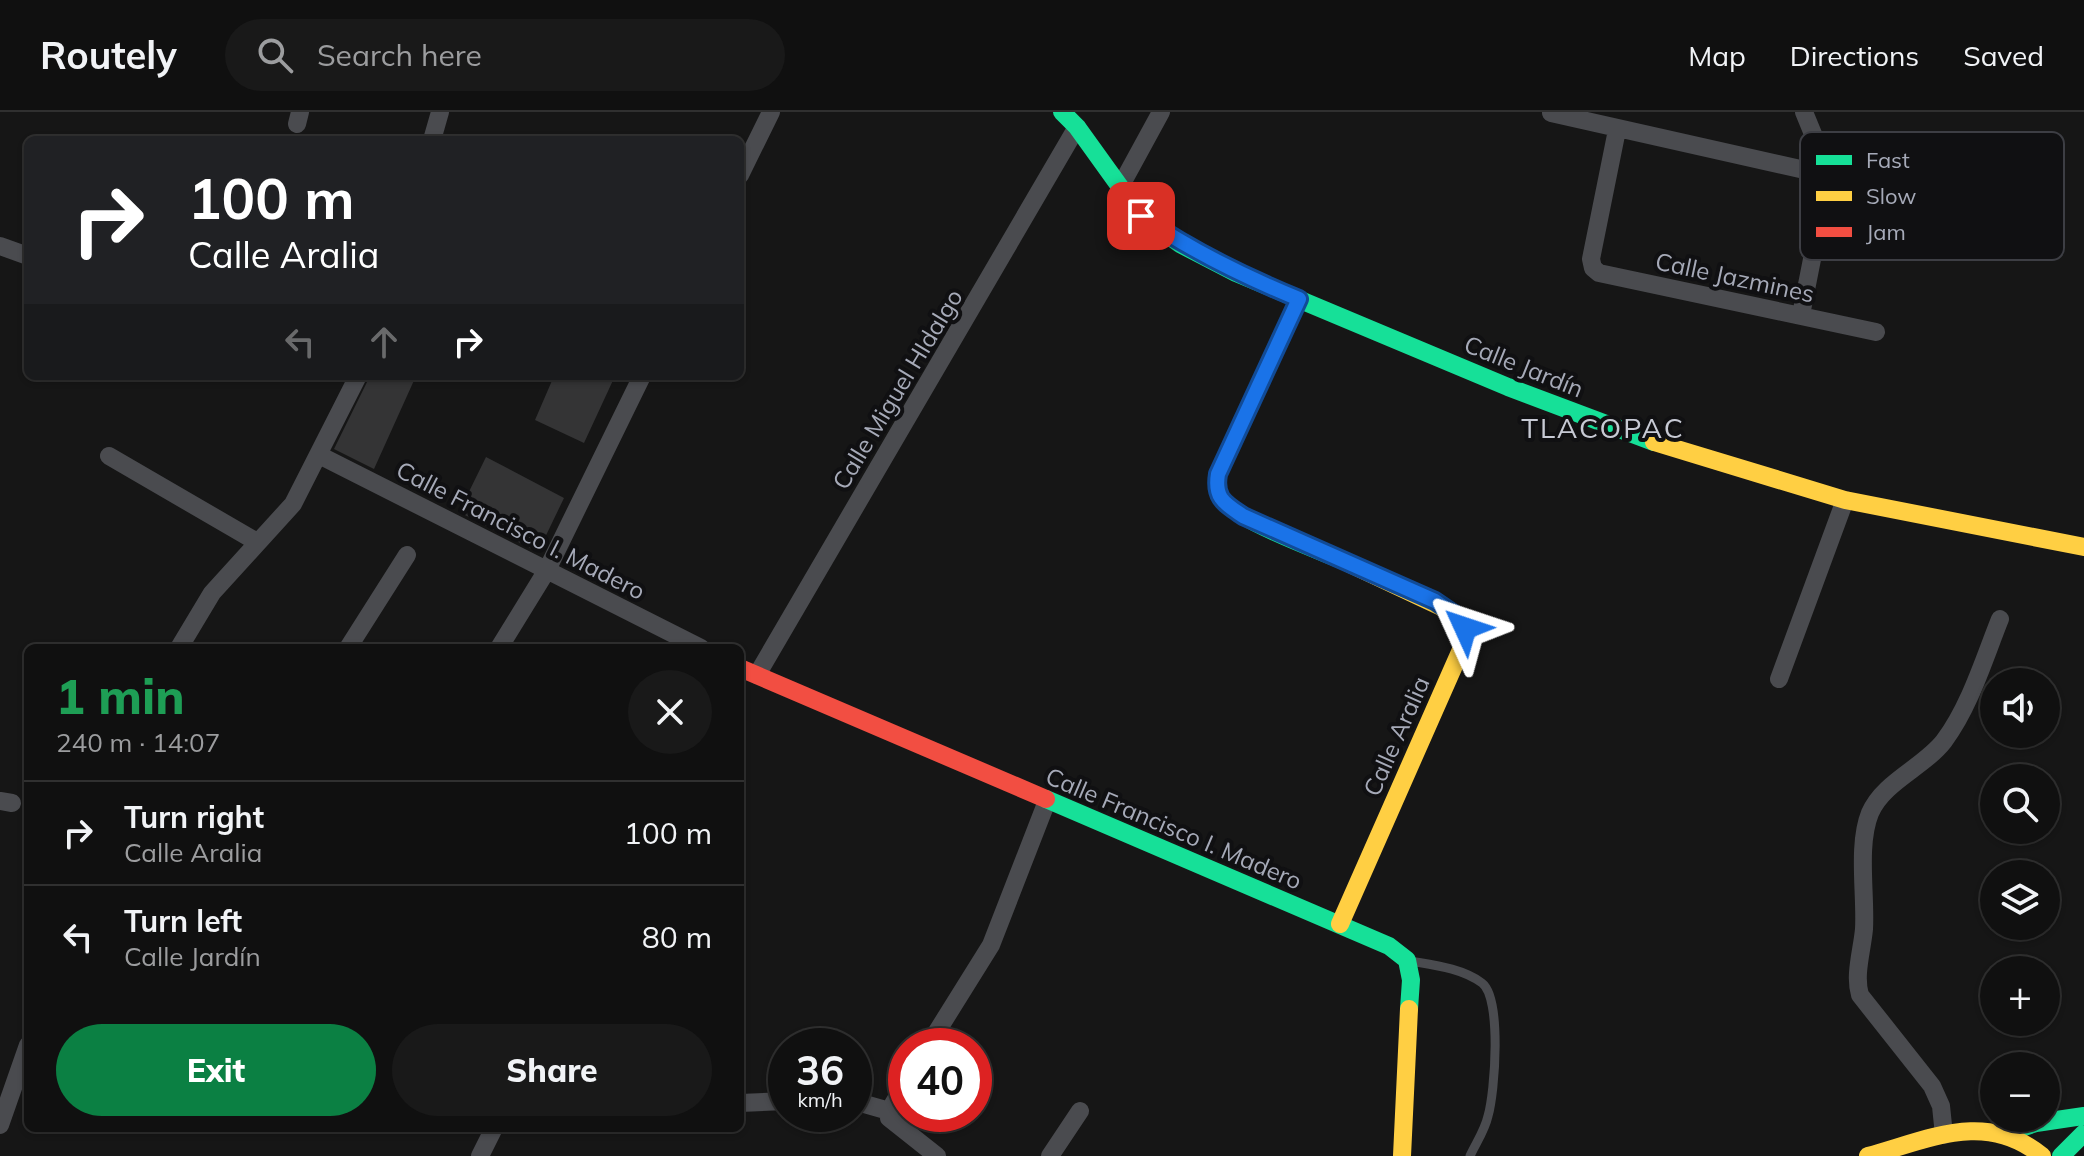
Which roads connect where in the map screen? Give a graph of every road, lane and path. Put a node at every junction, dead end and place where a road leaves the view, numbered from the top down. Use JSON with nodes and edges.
{"nodes":[{"id":1,"x":440,"y":112,"type":"edge"},
{"id":2,"x":771,"y":112,"type":"edge"},
{"id":3,"x":1062,"y":112,"type":"edge"},
{"id":4,"x":1161,"y":112,"type":"edge"},
{"id":5,"x":1804,"y":112,"type":"edge"},
{"id":6,"x":1551,"y":113,"type":"edge"},
{"id":7,"x":1077,"y":127,"type":"junction"},
{"id":8,"x":1617,"y":130,"type":"junction"},
{"id":9,"x":1812,"y":132,"type":"edge"},
{"id":10,"x":433,"y":136,"type":"edge"},
{"id":11,"x":744,"y":167,"type":"edge"},
{"id":12,"x":1800,"y":167,"type":"edge"},
{"id":13,"x":1119,"y":189,"type":"junction"},
{"id":14,"x":0,"y":246,"type":"edge"},
{"id":15,"x":24,"y":255,"type":"edge"},
{"id":16,"x":1812,"y":260,"type":"edge"},
{"id":17,"x":1299,"y":299,"type":"junction"},
{"id":18,"x":1801,"y":315,"type":"junction"},
{"id":19,"x":1876,"y":332,"type":"dead end"},
{"id":20,"x":355,"y":380,"type":"edge"},
{"id":21,"x":640,"y":380,"type":"edge"},
{"id":22,"x":319,"y":455,"type":"junction"},
{"id":23,"x":109,"y":456,"type":"dead end"},
{"id":24,"x":1845,"y":500,"type":"junction"},
{"id":25,"x":257,"y":542,"type":"junction"},
{"id":26,"x":2084,"y":547,"type":"edge"},
{"id":27,"x":407,"y":555,"type":"dead end"},
{"id":28,"x":547,"y":570,"type":"junction"},
{"id":29,"x":2000,"y":619,"type":"dead end"},
{"id":30,"x":181,"y":644,"type":"edge"},
{"id":31,"x":351,"y":644,"type":"edge"},
{"id":32,"x":501,"y":644,"type":"edge"},
{"id":33,"x":693,"y":644,"type":"edge"},
{"id":34,"x":745,"y":671,"type":"edge"},
{"id":35,"x":1779,"y":679,"type":"dead end"},
{"id":36,"x":1047,"y":801,"type":"junction"},
{"id":37,"x":1340,"y":924,"type":"junction"},
{"id":38,"x":1407,"y":960,"type":"junction"},
{"id":39,"x":939,"y":1028,"type":"edge"},
{"id":40,"x":24,"y":1070,"type":"edge"},
{"id":41,"x":768,"y":1102,"type":"edge"},
{"id":42,"x":744,"y":1103,"type":"edge"},
{"id":43,"x":1080,"y":1111,"type":"dead end"},
{"id":44,"x":2084,"y":1117,"type":"edge"},
{"id":45,"x":0,"y":1125,"type":"edge"},
{"id":46,"x":492,"y":1132,"type":"edge"},
{"id":47,"x":904,"y":1132,"type":"edge"},
{"id":48,"x":2006,"y":1133,"type":"junction"},
{"id":49,"x":2084,"y":1133,"type":"edge"},
{"id":50,"x":1944,"y":1135,"type":"junction"},
{"id":51,"x":480,"y":1156,"type":"edge"},
{"id":52,"x":937,"y":1156,"type":"edge"},
{"id":53,"x":1050,"y":1156,"type":"edge"},
{"id":54,"x":1402,"y":1156,"type":"edge"},
{"id":55,"x":1470,"y":1156,"type":"edge"},
{"id":56,"x":1868,"y":1156,"type":"edge"},
{"id":57,"x":2044,"y":1156,"type":"edge"},
{"id":58,"x":2061,"y":1156,"type":"edge"}],
"edges":[{"from":1,"to":10,"type":"street"},
{"from":2,"to":11,"type":"street"},
{"from":3,"to":7,"type":"main road","name":"Calle Jardín"},
{"from":4,"to":13,"type":"street"},
{"from":5,"to":9,"type":"street"},
{"from":6,"to":8,"type":"street"},
{"from":7,"to":13,"type":"main road","name":"Calle Jardín"},
{"from":7,"to":34,"type":"street","name":"Calle Miguel HIdalgo"},
{"from":8,"to":12,"type":"street"},
{"from":8,"to":18,"type":"street","name":"Calle Jazmines"},
{"from":13,"to":17,"type":"main road","name":"Calle Jardín"},
{"from":14,"to":15,"type":"street"},
{"from":16,"to":18,"type":"street"},
{"from":17,"to":24,"type":"main road","name":"Calle Jardín"},
{"from":17,"to":37,"type":"main road","name":"Calle Aralia"},
{"from":18,"to":19,"type":"street","name":"Calle Jazmines"},
{"from":20,"to":22,"type":"street"},
{"from":21,"to":28,"type":"street"},
{"from":22,"to":25,"type":"street"},
{"from":22,"to":28,"type":"street","name":"Calle Francisco I. Madero"},
{"from":23,"to":25,"type":"street"},
{"from":24,"to":26,"type":"main road","name":"Calle Jardín"},
{"from":24,"to":35,"type":"street"},
{"from":25,"to":30,"type":"street"},
{"from":27,"to":31,"type":"street"},
{"from":28,"to":32,"type":"street"},
{"from":28,"to":33,"type":"street","name":"Calle Francisco I. Madero"},
{"from":29,"to":50,"type":"street"},
{"from":34,"to":36,"type":"main road","name":"Calle Francisco I. Madero"},
{"from":36,"to":37,"type":"main road","name":"Calle Francisco I. Madero"},
{"from":36,"to":39,"type":"street"},
{"from":37,"to":38,"type":"main road","name":"Calle Francisco I. Madero"},
{"from":38,"to":54,"type":"main road"},
{"from":38,"to":55,"type":"lane"},
{"from":40,"to":45,"type":"street"},
{"from":41,"to":42,"type":"street"},
{"from":43,"to":53,"type":"street"},
{"from":44,"to":48,"type":"main road"},
{"from":44,"to":57,"type":"main road"},
{"from":46,"to":51,"type":"street"},
{"from":47,"to":52,"type":"street"},
{"from":48,"to":50,"type":"main road"},
{"from":48,"to":57,"type":"main road"},
{"from":49,"to":58,"type":"main road"},
{"from":50,"to":56,"type":"main road"}]}
